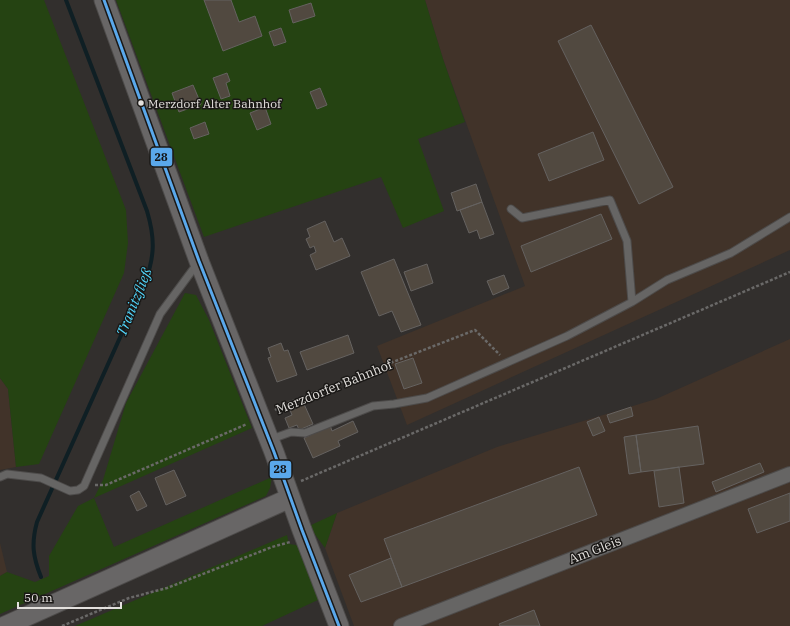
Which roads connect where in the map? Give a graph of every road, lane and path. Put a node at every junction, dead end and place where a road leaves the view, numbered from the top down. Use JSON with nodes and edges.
{"nodes":[{"id":1,"x":104,"y":0,"type":"edge"},
{"id":2,"x":511,"y":209,"type":"dead end"},
{"id":3,"x":790,"y":217,"type":"edge"},
{"id":4,"x":199,"y":261,"type":"junction"},
{"id":5,"x":790,"y":272,"type":"edge"},
{"id":6,"x":632,"y":302,"type":"junction"},
{"id":7,"x":508,"y":362,"type":"junction"},
{"id":8,"x":260,"y":419,"type":"junction"},
{"id":9,"x":269,"y":440,"type":"junction"},
{"id":10,"x":790,"y":474,"type":"edge"},
{"id":11,"x":0,"y":477,"type":"edge"},
{"id":12,"x":84,"y":486,"type":"junction"},
{"id":13,"x":288,"y":493,"type":"junction"},
{"id":14,"x":292,"y":538,"type":"dead end"},
{"id":15,"x":5,"y":626,"type":"edge"},
{"id":16,"x":62,"y":626,"type":"edge"},
{"id":17,"x":339,"y":626,"type":"edge"},
{"id":18,"x":401,"y":626,"type":"edge"}],
"edges":[{"from":1,"to":4,"type":"street"},
{"from":2,"to":6,"type":"lane"},
{"from":3,"to":6,"type":"lane"},
{"from":4,"to":8,"type":"street"},
{"from":4,"to":12,"type":"lane"},
{"from":5,"to":13,"type":"path"},
{"from":6,"to":7,"type":"lane"},
{"from":7,"to":8,"type":"path","name":"Merzdorfer Bahnhof"},
{"from":7,"to":9,"type":"lane"},
{"from":8,"to":9,"type":"street"},
{"from":8,"to":12,"type":"path","name":"Merzdorfer Bahnhof"},
{"from":9,"to":13,"type":"street"},
{"from":10,"to":18,"type":"street","name":"Am Gleis"},
{"from":11,"to":12,"type":"lane"},
{"from":13,"to":15,"type":"street"},
{"from":13,"to":17,"type":"street"},
{"from":14,"to":16,"type":"path"}]}
